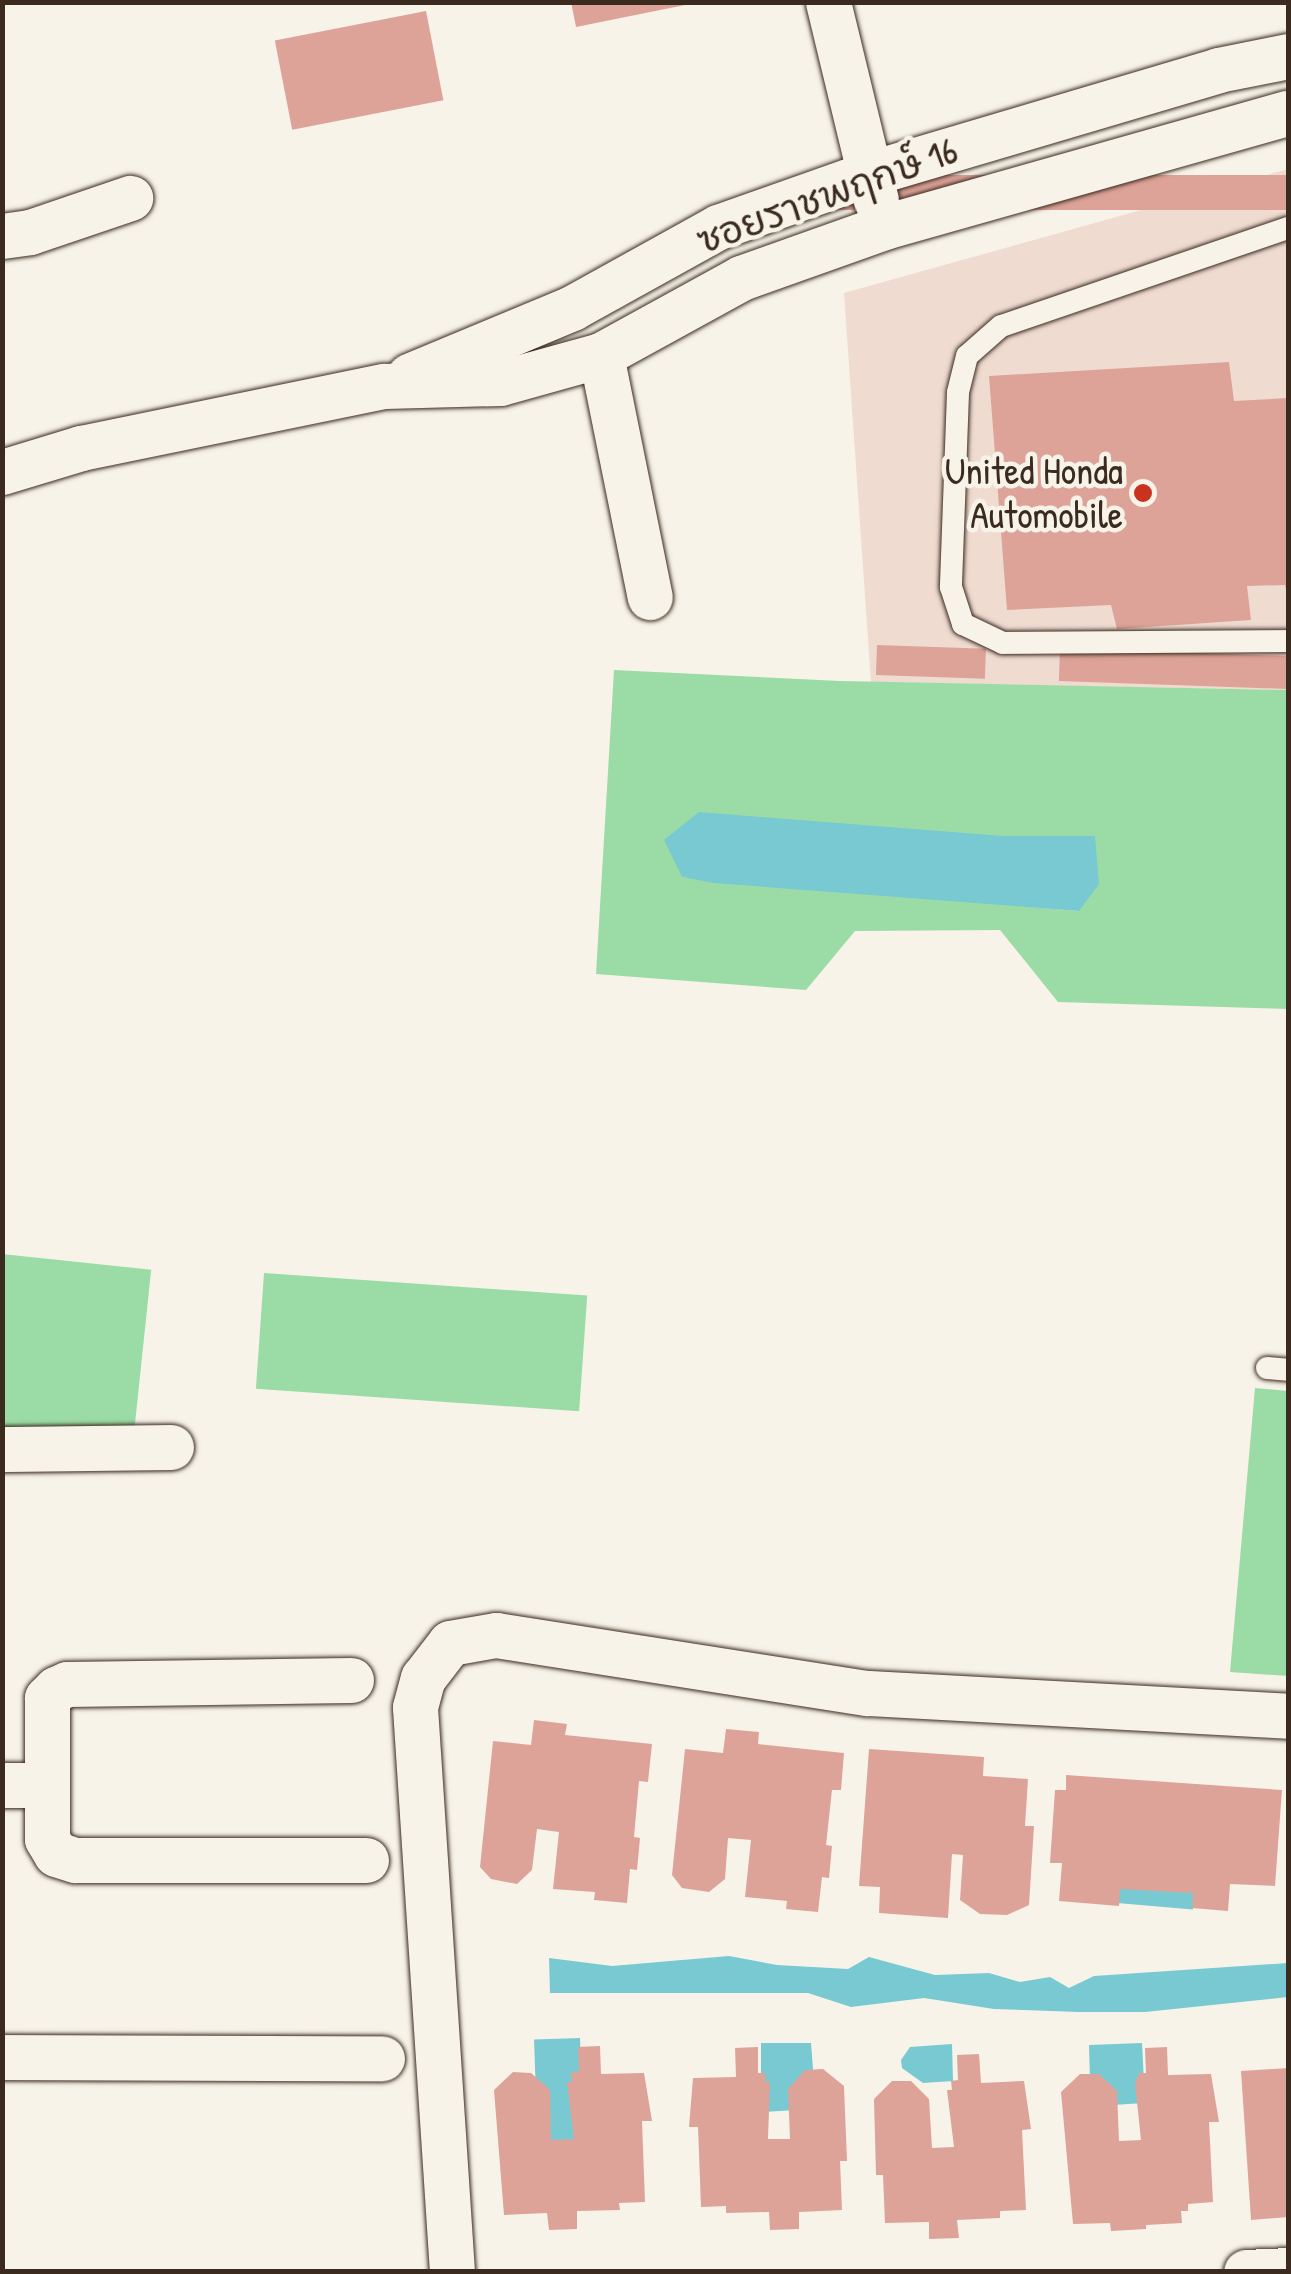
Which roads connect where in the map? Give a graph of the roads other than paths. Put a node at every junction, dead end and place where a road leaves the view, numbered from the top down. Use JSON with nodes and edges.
{"nodes":[{"id":1,"x":828,"y":2,"type":"edge"},
{"id":2,"x":1288,"y":56,"type":"edge"},
{"id":3,"x":1288,"y":114,"type":"edge"},
{"id":4,"x":868,"y":174,"type":"junction"},
{"id":5,"x":130,"y":198,"type":"dead end"},
{"id":6,"x":884,"y":227,"type":"junction"},
{"id":7,"x":1288,"y":228,"type":"edge"},
{"id":8,"x":2,"y":236,"type":"edge"},
{"id":9,"x":601,"y":355,"type":"junction"},
{"id":10,"x":384,"y":386,"type":"junction"},
{"id":11,"x":2,"y":472,"type":"edge"},
{"id":12,"x":650,"y":597,"type":"dead end"},
{"id":13,"x":1288,"y":641,"type":"edge"},
{"id":14,"x":171,"y":1446,"type":"dead end"},
{"id":15,"x":2,"y":1449,"type":"edge"},
{"id":16,"x":351,"y":1680,"type":"dead end"},
{"id":17,"x":1288,"y":1716,"type":"edge"},
{"id":18,"x":24,"y":1785,"type":"edge"},
{"id":19,"x":366,"y":1860,"type":"dead end"},
{"id":20,"x":2,"y":2057,"type":"edge"},
{"id":21,"x":382,"y":2058,"type":"dead end"},
{"id":22,"x":1288,"y":2270,"type":"edge"},
{"id":23,"x":452,"y":2272,"type":"edge"},
{"id":24,"x":1246,"y":2272,"type":"edge"}],
"edges":[{"from":1,"to":4,"type":"street"},
{"from":2,"to":4,"type":"street","name":"ซอยราชพฤกษ์ 16"},
{"from":3,"to":6,"type":"street","name":"ซอยราชพฤกษ์ 16"},
{"from":4,"to":6,"type":"street"},
{"from":4,"to":10,"type":"street","name":"ซอยราชพฤกษ์ 16"},
{"from":5,"to":8,"type":"street"},
{"from":6,"to":9,"type":"street","name":"ซอยราชพฤกษ์ 16"},
{"from":7,"to":13,"type":"lane"},
{"from":9,"to":10,"type":"street","name":"ซอยราชพฤกษ์ 16"},
{"from":9,"to":12,"type":"street"},
{"from":10,"to":11,"type":"street","name":"ซอยราชพฤกษ์ 16"},
{"from":14,"to":15,"type":"street"},
{"from":16,"to":18,"type":"street"},
{"from":17,"to":23,"type":"street"},
{"from":18,"to":19,"type":"street"},
{"from":20,"to":21,"type":"street"},
{"from":22,"to":24,"type":"street"}]}
